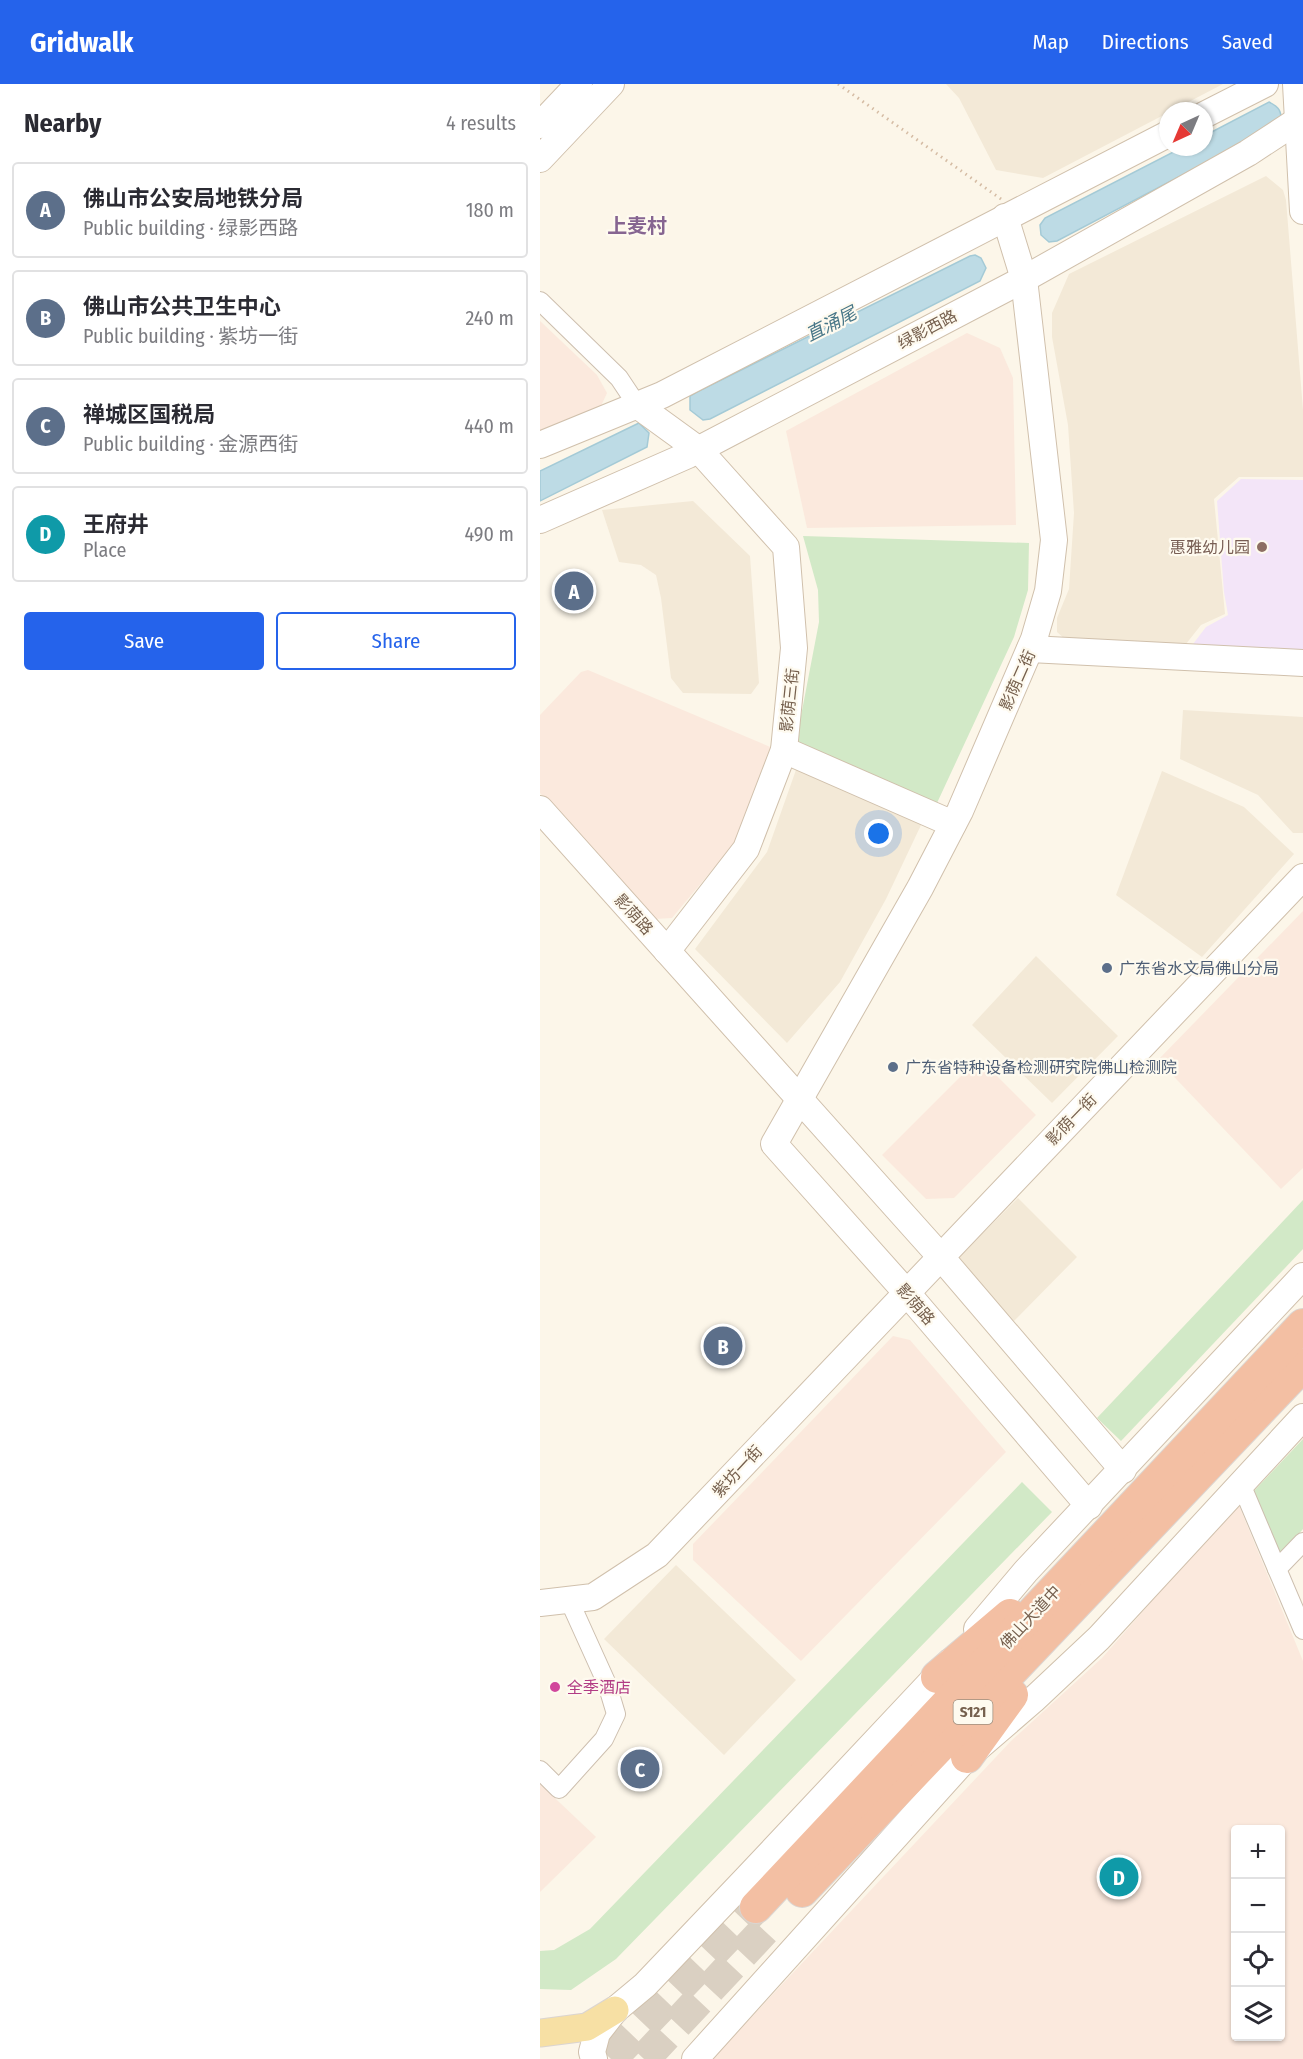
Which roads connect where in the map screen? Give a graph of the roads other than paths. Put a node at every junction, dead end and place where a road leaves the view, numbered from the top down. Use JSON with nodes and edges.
{"nodes":[{"id":1,"x":579,"y":84,"type":"edge"},
{"id":2,"x":612,"y":84,"type":"edge"},
{"id":3,"x":1265,"y":84,"type":"edge"},
{"id":4,"x":1296,"y":84,"type":"edge"},
{"id":5,"x":1213,"y":110,"type":"edge"},
{"id":6,"x":1300,"y":118,"type":"edge"},
{"id":7,"x":540,"y":125,"type":"edge"},
{"id":8,"x":1159,"y":139,"type":"edge"},
{"id":9,"x":540,"y":159,"type":"edge"},
{"id":10,"x":1303,"y":211,"type":"edge"},
{"id":11,"x":1011,"y":214,"type":"junction"},
{"id":12,"x":1024,"y":279,"type":"junction"},
{"id":13,"x":540,"y":301,"type":"edge"},
{"id":14,"x":637,"y":405,"type":"junction"},
{"id":15,"x":540,"y":445,"type":"edge"},
{"id":16,"x":699,"y":450,"type":"junction"},
{"id":17,"x":540,"y":520,"type":"edge"},
{"id":18,"x":1030,"y":649,"type":"junction"},
{"id":19,"x":1303,"y":663,"type":"edge"},
{"id":20,"x":784,"y":750,"type":"junction"},
{"id":21,"x":540,"y":808,"type":"edge"},
{"id":22,"x":953,"y":824,"type":"junction"},
{"id":23,"x":1303,"y":877,"type":"edge"},
{"id":24,"x":667,"y":951,"type":"junction"},
{"id":25,"x":801,"y":1100,"type":"junction"},
{"id":26,"x":940,"y":1256,"type":"junction"},
{"id":27,"x":1303,"y":1276,"type":"edge"},
{"id":28,"x":906,"y":1292,"type":"junction"},
{"id":29,"x":1303,"y":1325,"type":"edge"},
{"id":30,"x":1303,"y":1365,"type":"edge"},
{"id":31,"x":1303,"y":1418,"type":"edge"},
{"id":32,"x":1123,"y":1470,"type":"junction"},
{"id":33,"x":1241,"y":1484,"type":"junction"},
{"id":34,"x":1089,"y":1506,"type":"junction"},
{"id":35,"x":1303,"y":1542,"type":"edge"},
{"id":36,"x":1278,"y":1569,"type":"junction"},
{"id":37,"x":1091,"y":1571,"type":"junction"},
{"id":38,"x":569,"y":1600,"type":"junction"},
{"id":39,"x":540,"y":1604,"type":"edge"},
{"id":40,"x":1303,"y":1630,"type":"edge"},
{"id":41,"x":937,"y":1677,"type":"junction"},
{"id":42,"x":967,"y":1757,"type":"junction"},
{"id":43,"x":540,"y":1770,"type":"edge"},
{"id":44,"x":764,"y":1915,"type":"tunnel mouth"},
{"id":45,"x":615,"y":2010,"type":"junction"},
{"id":46,"x":540,"y":2033,"type":"edge"},
{"id":47,"x":594,"y":2059,"type":"edge"},
{"id":48,"x":695,"y":2059,"type":"edge"}],
"edges":[{"from":1,"to":7,"type":"street"},
{"from":2,"to":9,"type":"street"},
{"from":3,"to":5,"type":"street"},
{"from":4,"to":6,"type":"street"},
{"from":6,"to":10,"type":"street"},
{"from":6,"to":12,"type":"street","name":"绿影西路"},
{"from":8,"to":11,"type":"street"},
{"from":11,"to":12,"type":"street","name":"影荫二街"},
{"from":11,"to":14,"type":"street"},
{"from":12,"to":16,"type":"street","name":"绿影西路"},
{"from":12,"to":18,"type":"street","name":"影荫二街"},
{"from":13,"to":14,"type":"street"},
{"from":14,"to":15,"type":"street"},
{"from":14,"to":16,"type":"street","name":"影荫三街"},
{"from":16,"to":17,"type":"street","name":"绿影西路"},
{"from":16,"to":20,"type":"street","name":"影荫三街"},
{"from":18,"to":19,"type":"street"},
{"from":18,"to":22,"type":"street","name":"影荫二街"},
{"from":20,"to":22,"type":"street"},
{"from":20,"to":24,"type":"street","name":"影荫三街"},
{"from":21,"to":24,"type":"street","name":"影荫路"},
{"from":22,"to":25,"type":"street","name":"影荫二街"},
{"from":23,"to":26,"type":"street","name":"影荫一街"},
{"from":24,"to":25,"type":"street","name":"影荫路"},
{"from":25,"to":26,"type":"street","name":"影荫路"},
{"from":25,"to":28,"type":"street","name":"影荫路"},
{"from":26,"to":28,"type":"street","name":"影荫一街"},
{"from":26,"to":32,"type":"street","name":"影荫路"},
{"from":27,"to":32,"type":"street","name":"佛山大道中"},
{"from":28,"to":34,"type":"street","name":"影荫路"},
{"from":28,"to":38,"type":"street","name":"紫坊一街"},
{"from":29,"to":37,"type":"highway","name":"佛山大道中","number":"S121"},
{"from":30,"to":37,"type":"highway","name":"佛山大道中","number":"S121"},
{"from":31,"to":33,"type":"street"},
{"from":32,"to":34,"type":"street","name":"佛山大道中"},
{"from":33,"to":36,"type":"street"},
{"from":33,"to":42,"type":"street"},
{"from":34,"to":41,"type":"street","name":"佛山大道中"},
{"from":35,"to":36,"type":"street"},
{"from":36,"to":40,"type":"street"},
{"from":37,"to":41,"type":"highway"},
{"from":37,"to":42,"type":"highway"},
{"from":37,"to":44,"type":"highway","name":"佛山大道中","number":"S121"},
{"from":38,"to":39,"type":"street","name":"紫坊一街"},
{"from":38,"to":43,"type":"street"},
{"from":41,"to":45,"type":"street","name":"佛山大道中"},
{"from":42,"to":48,"type":"street"},
{"from":45,"to":46,"type":"main road"},
{"from":45,"to":47,"type":"street","name":"佛山大道中"}]}
